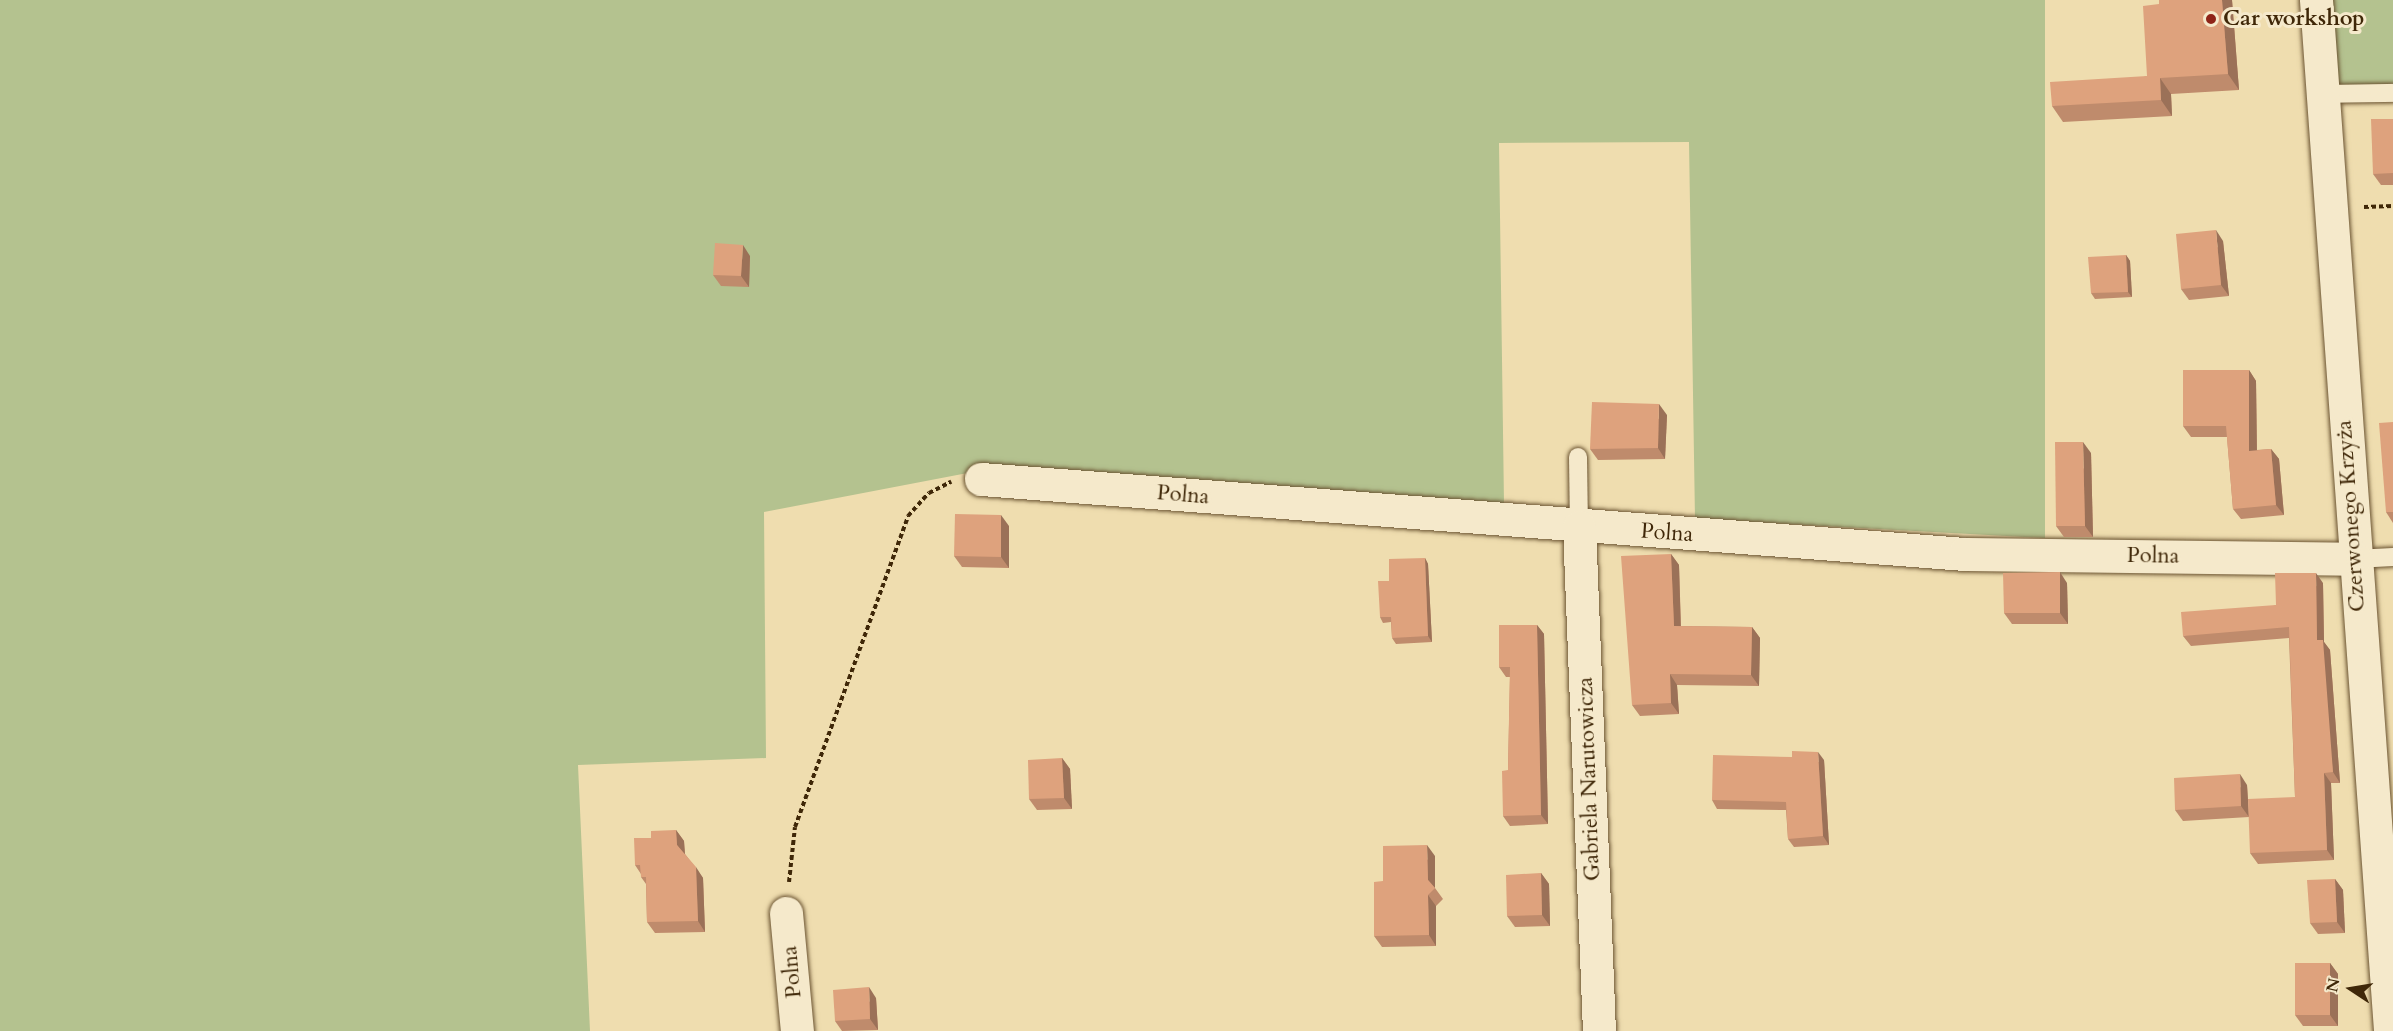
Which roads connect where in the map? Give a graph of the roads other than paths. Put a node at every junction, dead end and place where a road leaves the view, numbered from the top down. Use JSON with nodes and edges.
{"nodes":[{"id":1,"x":2316,"y":0,"type":"edge"},
{"id":2,"x":2393,"y":93,"type":"edge"},
{"id":3,"x":2320,"y":94,"type":"junction"},
{"id":4,"x":1578,"y":457,"type":"dead end"},
{"id":5,"x":981,"y":479,"type":"road end"},
{"id":6,"x":1579,"y":527,"type":"junction"},
{"id":7,"x":2393,"y":557,"type":"edge"},
{"id":8,"x":2355,"y":559,"type":"junction"},
{"id":9,"x":786,"y":913,"type":"road end"},
{"id":10,"x":797,"y":1031,"type":"edge"},
{"id":11,"x":1599,"y":1031,"type":"edge"},
{"id":12,"x":2390,"y":1031,"type":"edge"}],
"edges":[{"from":1,"to":3,"type":"street","name":"Czerwonego Krzyża"},
{"from":2,"to":3,"type":"lane"},
{"from":3,"to":8,"type":"street","name":"Czerwonego Krzyża"},
{"from":4,"to":6,"type":"lane"},
{"from":5,"to":6,"type":"street","name":"Polna"},
{"from":6,"to":8,"type":"street","name":"Polna"},
{"from":6,"to":11,"type":"street","name":"Gabriela Narutowicza"},
{"from":7,"to":8,"type":"lane"},
{"from":8,"to":12,"type":"street","name":"Czerwonego Krzyża"},
{"from":9,"to":10,"type":"street","name":"Polna"}]}
